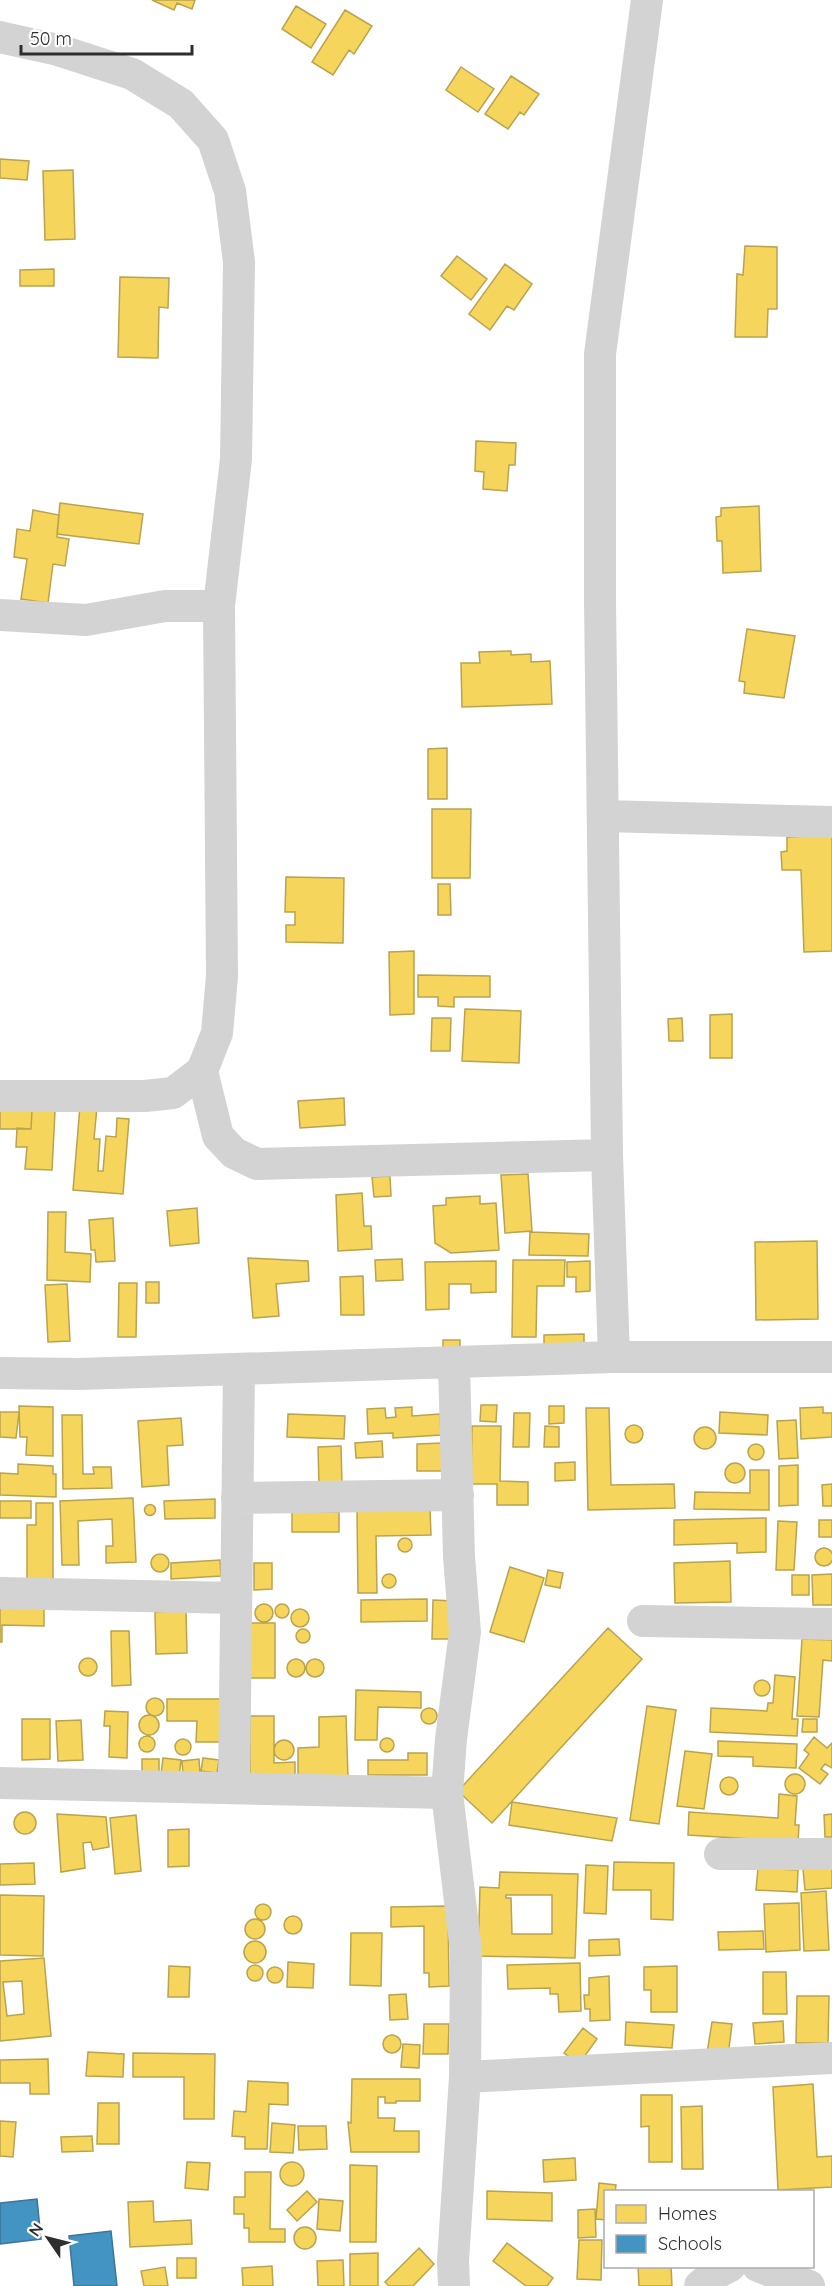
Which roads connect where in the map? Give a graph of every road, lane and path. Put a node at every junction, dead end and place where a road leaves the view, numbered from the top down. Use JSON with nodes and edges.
{"nodes":[{"id":1,"x":647,"y":0,"type":"edge"},
{"id":2,"x":0,"y":37,"type":"edge"},
{"id":3,"x":219,"y":606,"type":"junction"},
{"id":4,"x":0,"y":615,"type":"edge"},
{"id":5,"x":604,"y":816,"type":"junction"},
{"id":6,"x":832,"y":822,"type":"edge"},
{"id":7,"x":202,"y":1071,"type":"junction"},
{"id":8,"x":0,"y":1096,"type":"edge"},
{"id":9,"x":607,"y":1155,"type":"junction"},
{"id":10,"x":614,"y":1357,"type":"junction"},
{"id":11,"x":832,"y":1357,"type":"edge"},
{"id":12,"x":454,"y":1363,"type":"junction"},
{"id":13,"x":239,"y":1369,"type":"junction"},
{"id":14,"x":0,"y":1372,"type":"edge"},
{"id":15,"x":458,"y":1495,"type":"junction"},
{"id":16,"x":237,"y":1498,"type":"junction"},
{"id":17,"x":0,"y":1593,"type":"edge"},
{"id":18,"x":236,"y":1598,"type":"junction"},
{"id":19,"x":644,"y":1621,"type":"dead end"},
{"id":20,"x":832,"y":1624,"type":"edge"},
{"id":21,"x":0,"y":1783,"type":"edge"},
{"id":22,"x":234,"y":1788,"type":"junction"},
{"id":23,"x":447,"y":1793,"type":"junction"},
{"id":24,"x":720,"y":1854,"type":"dead end"},
{"id":25,"x":832,"y":1854,"type":"edge"},
{"id":26,"x":832,"y":2058,"type":"edge"},
{"id":27,"x":465,"y":2078,"type":"junction"},
{"id":28,"x":726,"y":2268,"type":"edge"},
{"id":29,"x":763,"y":2268,"type":"edge"},
{"id":30,"x":454,"y":2286,"type":"edge"},
{"id":31,"x":700,"y":2286,"type":"edge"},
{"id":32,"x":809,"y":2286,"type":"edge"}],
"edges":[{"from":1,"to":5,"type":"street"},
{"from":2,"to":3,"type":"street"},
{"from":3,"to":4,"type":"street"},
{"from":3,"to":7,"type":"street"},
{"from":5,"to":6,"type":"street"},
{"from":5,"to":9,"type":"street"},
{"from":7,"to":8,"type":"street"},
{"from":7,"to":9,"type":"street"},
{"from":9,"to":10,"type":"street"},
{"from":10,"to":11,"type":"street"},
{"from":10,"to":12,"type":"street"},
{"from":12,"to":13,"type":"street"},
{"from":12,"to":15,"type":"street"},
{"from":13,"to":14,"type":"street"},
{"from":13,"to":16,"type":"street"},
{"from":15,"to":16,"type":"street"},
{"from":15,"to":23,"type":"street"},
{"from":16,"to":18,"type":"street"},
{"from":17,"to":18,"type":"street"},
{"from":18,"to":22,"type":"street"},
{"from":19,"to":20,"type":"street"},
{"from":21,"to":22,"type":"street"},
{"from":22,"to":23,"type":"street"},
{"from":23,"to":27,"type":"street"},
{"from":24,"to":25,"type":"street"},
{"from":26,"to":27,"type":"street"},
{"from":27,"to":30,"type":"street"},
{"from":28,"to":31,"type":"street"},
{"from":29,"to":32,"type":"street"}]}
